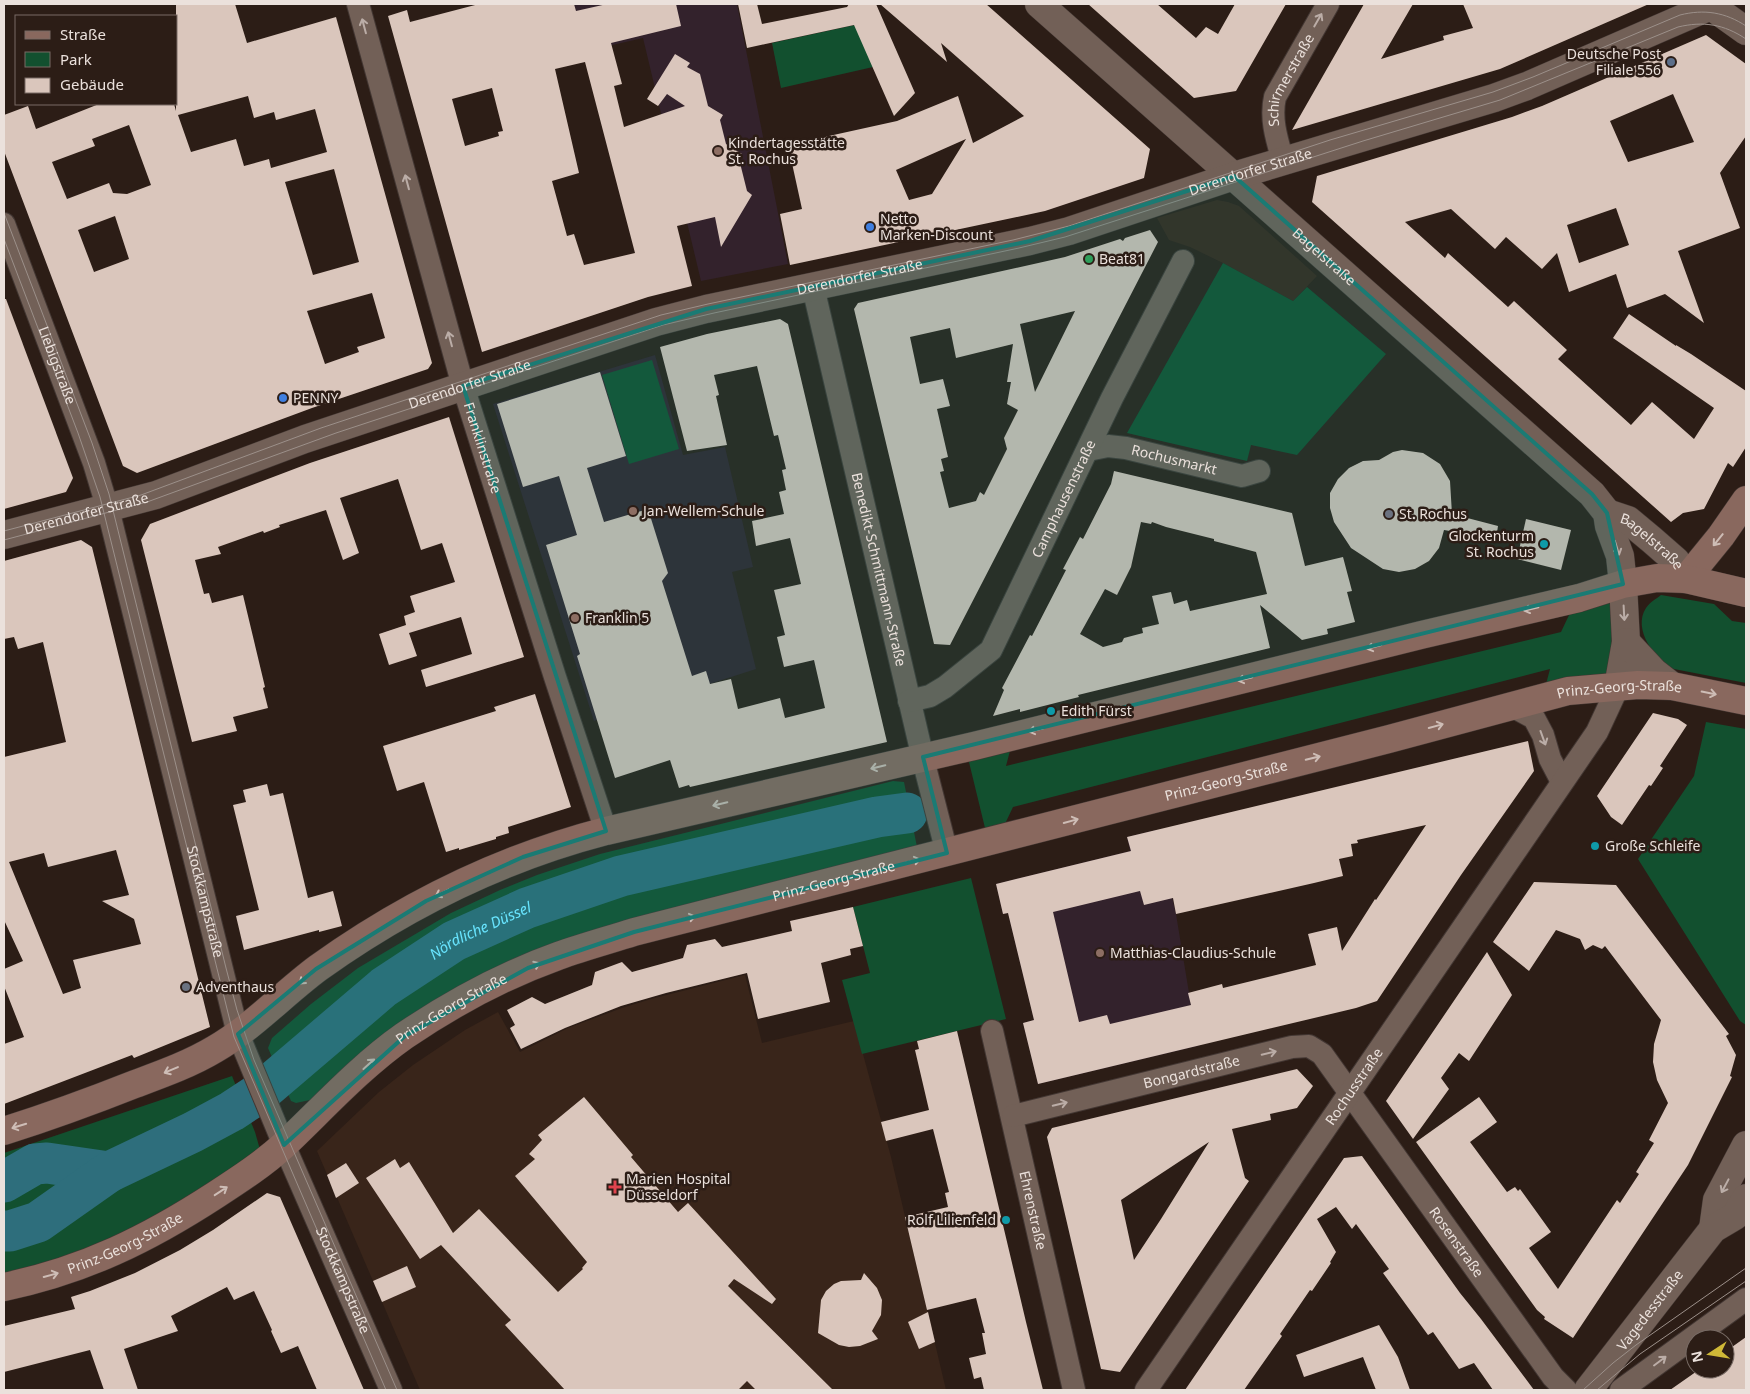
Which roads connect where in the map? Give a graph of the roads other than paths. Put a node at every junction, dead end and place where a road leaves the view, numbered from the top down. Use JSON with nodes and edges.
{"nodes":[{"id":1,"x":358,"y":4,"type":"edge"},
{"id":2,"x":1039,"y":4,"type":"edge"},
{"id":3,"x":1328,"y":4,"type":"edge"},
{"id":4,"x":1710,"y":5,"type":"edge"},
{"id":5,"x":1746,"y":31,"type":"edge"},
{"id":6,"x":1282,"y":161,"type":"junction"},
{"id":7,"x":1234,"y":176,"type":"junction"},
{"id":8,"x":4,"y":224,"type":"edge"},
{"id":9,"x":1183,"y":261,"type":"dead end"},
{"id":10,"x":813,"y":287,"type":"junction"},
{"id":11,"x":463,"y":386,"type":"junction"},
{"id":12,"x":1088,"y":450,"type":"junction"},
{"id":13,"x":1259,"y":470,"type":"dead end"},
{"id":14,"x":1746,"y":500,"type":"edge"},
{"id":15,"x":108,"y":508,"type":"junction"},
{"id":16,"x":1607,"y":513,"type":"junction"},
{"id":17,"x":4,"y":535,"type":"edge"},
{"id":18,"x":1686,"y":579,"type":"junction"},
{"id":19,"x":1623,"y":584,"type":"junction"},
{"id":20,"x":1746,"y":593,"type":"edge"},
{"id":21,"x":1626,"y":642,"type":"junction"},
{"id":22,"x":1672,"y":686,"type":"junction"},
{"id":23,"x":1618,"y":687,"type":"junction"},
{"id":24,"x":909,"y":701,"type":"junction"},
{"id":25,"x":1746,"y":701,"type":"edge"},
{"id":26,"x":1512,"y":706,"type":"junction"},
{"id":27,"x":923,"y":756,"type":"junction"},
{"id":28,"x":1562,"y":782,"type":"junction"},
{"id":29,"x":606,"y":830,"type":"junction"},
{"id":30,"x":947,"y":853,"type":"junction"},
{"id":31,"x":992,"y":1031,"type":"dead end"},
{"id":32,"x":238,"y":1034,"type":"junction"},
{"id":33,"x":1350,"y":1093,"type":"junction"},
{"id":34,"x":1013,"y":1116,"type":"junction"},
{"id":35,"x":4,"y":1131,"type":"edge"},
{"id":36,"x":284,"y":1145,"type":"junction"},
{"id":37,"x":1746,"y":1146,"type":"edge"},
{"id":38,"x":1746,"y":1198,"type":"edge"},
{"id":39,"x":1712,"y":1229,"type":"junction"},
{"id":40,"x":4,"y":1287,"type":"edge"},
{"id":41,"x":1746,"y":1299,"type":"edge"},
{"id":42,"x":391,"y":1390,"type":"edge"},
{"id":43,"x":1074,"y":1390,"type":"edge"},
{"id":44,"x":1146,"y":1390,"type":"edge"},
{"id":45,"x":1566,"y":1390,"type":"edge"},
{"id":46,"x":1588,"y":1390,"type":"edge"},
{"id":47,"x":1621,"y":1390,"type":"edge"}],
"edges":[{"from":11,"to":1,"type":"street","name":"Franklinstraße","one_way":true},
{"from":2,"to":7,"type":"street","name":"Bagelstraße"},
{"from":6,"to":3,"type":"street","name":"Schirmerstraße","one_way":true},
{"from":4,"to":5,"type":"street"},
{"from":4,"to":6,"type":"street","name":"Derendorfer Straße"},
{"from":6,"to":7,"type":"street","name":"Derendorfer Straße"},
{"from":7,"to":10,"type":"street","name":"Derendorfer Straße"},
{"from":7,"to":16,"type":"street","name":"Bagelstraße"},
{"from":8,"to":15,"type":"street","name":"Liebigstraße"},
{"from":9,"to":12,"type":"street","name":"Camphausenstraße"},
{"from":10,"to":11,"type":"street","name":"Derendorfer Straße"},
{"from":10,"to":24,"type":"street","name":"Benedikt-Schmittmann-Straße"},
{"from":11,"to":15,"type":"street","name":"Derendorfer Straße"},
{"from":11,"to":29,"type":"street","name":"Franklinstraße"},
{"from":12,"to":13,"type":"street","name":"Rochusmarkt"},
{"from":12,"to":24,"type":"street","name":"Camphausenstraße"},
{"from":14,"to":18,"type":"main road","one_way":true},
{"from":15,"to":17,"type":"street","name":"Derendorfer Straße"},
{"from":15,"to":32,"type":"street","name":"Stockkampstraße"},
{"from":16,"to":18,"type":"street","name":"Bagelstraße"},
{"from":16,"to":19,"type":"street","name":"Bagelstraße","one_way":true},
{"from":18,"to":19,"type":"main road"},
{"from":18,"to":20,"type":"main road"},
{"from":19,"to":21,"type":"street","name":"Rochusstraße","one_way":true},
{"from":19,"to":27,"type":"main road","one_way":true},
{"from":21,"to":22,"type":"street"},
{"from":21,"to":23,"type":"street","name":"Rochusstraße"},
{"from":22,"to":23,"type":"main road","name":"Prinz-Georg-Straße"},
{"from":22,"to":25,"type":"main road","name":"Prinz-Georg-Straße","one_way":true},
{"from":23,"to":26,"type":"main road","name":"Prinz-Georg-Straße"},
{"from":23,"to":28,"type":"street","name":"Rochusstraße"},
{"from":24,"to":27,"type":"street","name":"Benedikt-Schmittmann-Straße"},
{"from":26,"to":28,"type":"street","one_way":true},
{"from":30,"to":26,"type":"main road","name":"Prinz-Georg-Straße","one_way":true},
{"from":27,"to":29,"type":"main road","one_way":true},
{"from":27,"to":30,"type":"street","name":"Benedikt-Schmittmann-Straße"},
{"from":28,"to":33,"type":"street","name":"Rochusstraße"},
{"from":29,"to":32,"type":"main road","one_way":true},
{"from":36,"to":30,"type":"main road","name":"Prinz-Georg-Straße","one_way":true},
{"from":31,"to":34,"type":"street","name":"Ehrenstraße"},
{"from":32,"to":35,"type":"main road","one_way":true},
{"from":32,"to":36,"type":"street","name":"Stockkampstraße"},
{"from":34,"to":33,"type":"street","name":"Bongardstraße","one_way":true},
{"from":33,"to":44,"type":"street","name":"Rochusstraße"},
{"from":33,"to":45,"type":"street","name":"Rosenstraße"},
{"from":34,"to":43,"type":"street","name":"Ehrenstraße"},
{"from":40,"to":36,"type":"main road","name":"Prinz-Georg-Straße","one_way":true},
{"from":36,"to":42,"type":"street","name":"Stockkampstraße"},
{"from":37,"to":39,"type":"street","name":"Vagedesstraße","one_way":true},
{"from":38,"to":39,"type":"street","name":"Vagedesstraße"},
{"from":39,"to":46,"type":"street","name":"Vagedesstraße"},
{"from":47,"to":41,"type":"street","one_way":true}]}
